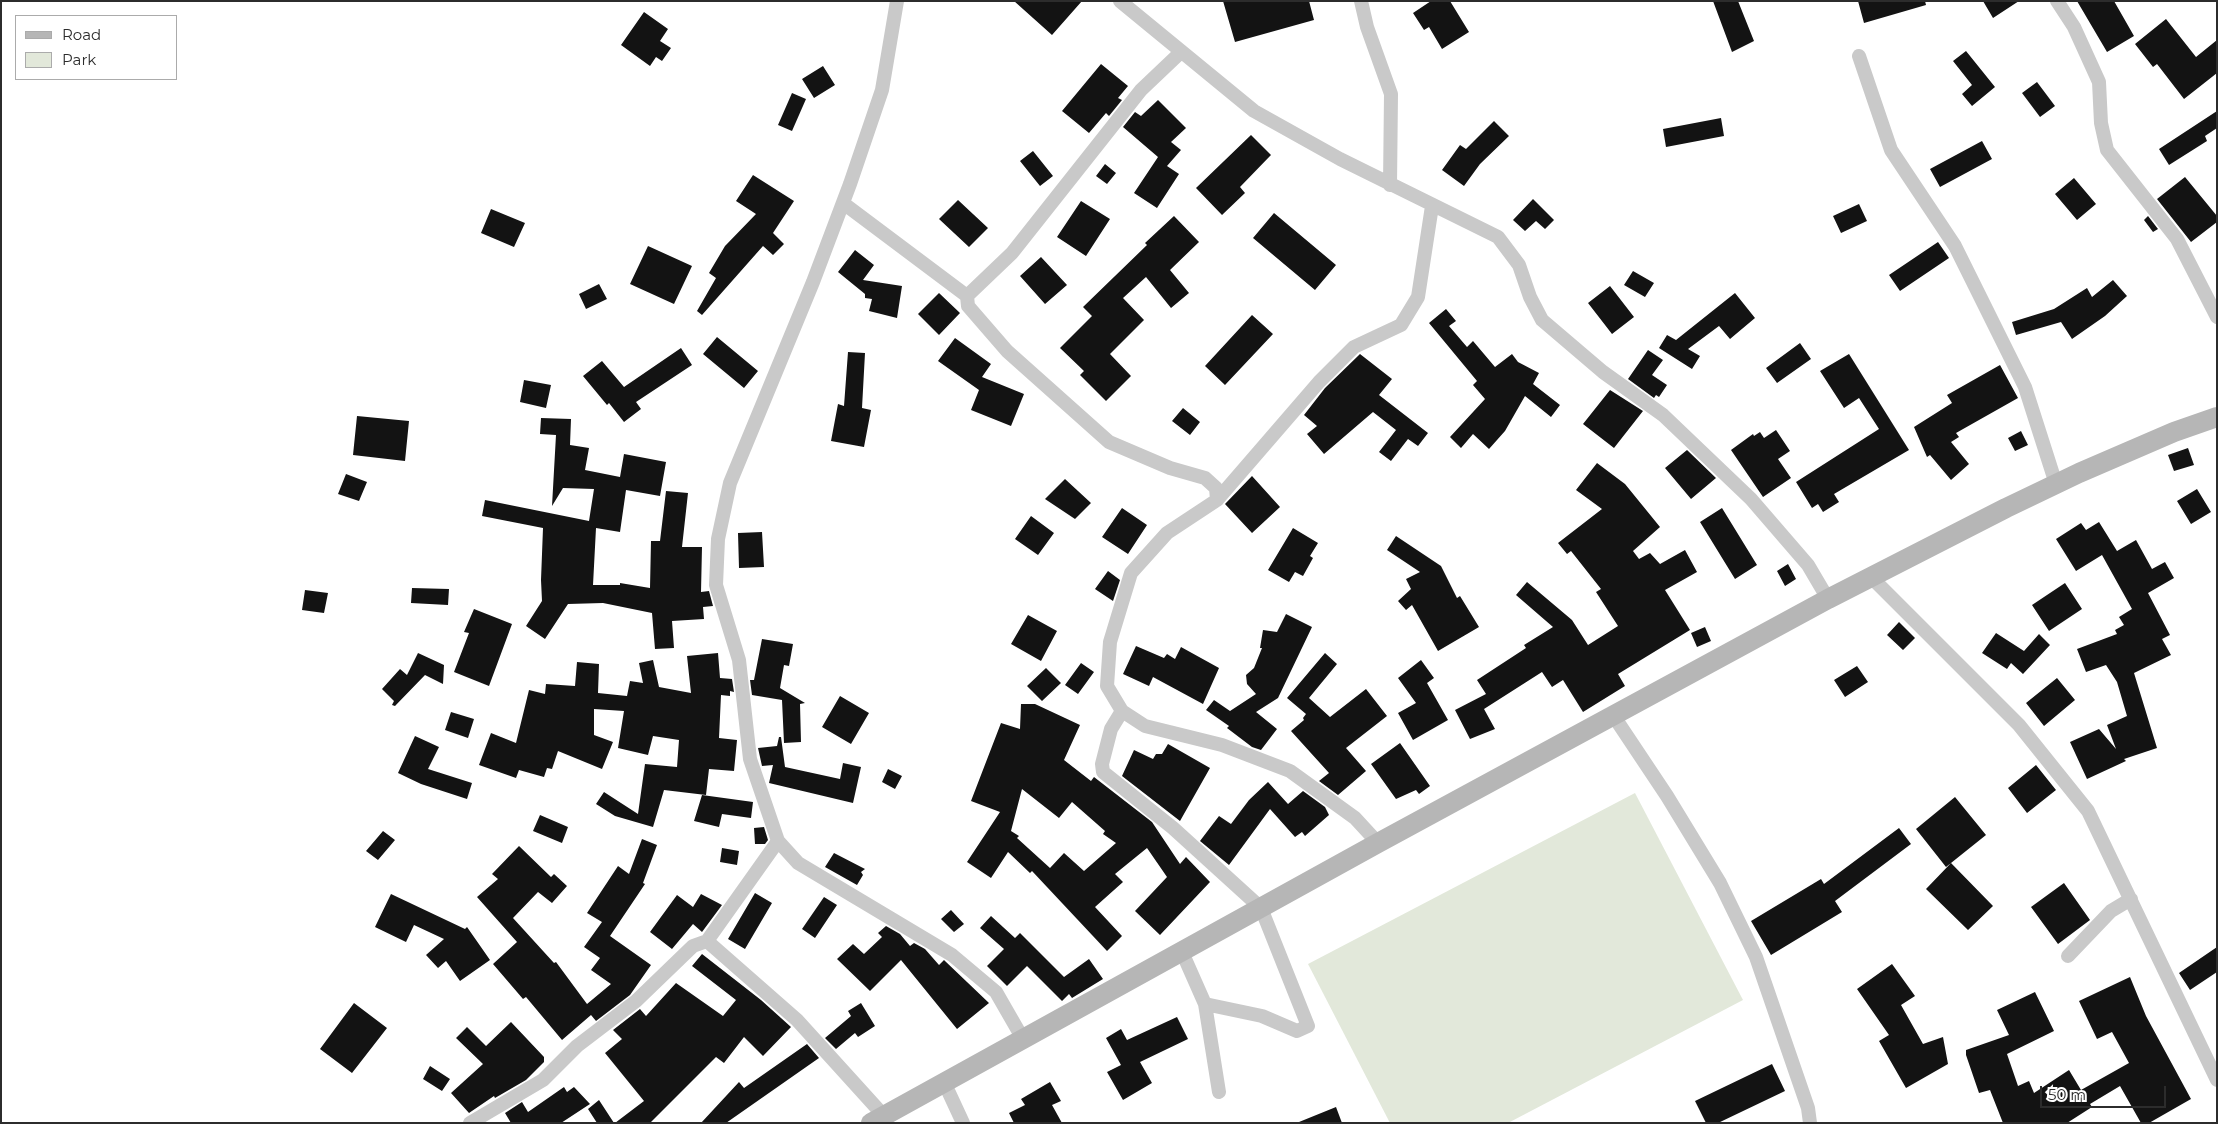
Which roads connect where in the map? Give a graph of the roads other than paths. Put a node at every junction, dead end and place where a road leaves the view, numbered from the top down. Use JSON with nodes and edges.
{"nodes":[{"id":1,"x":897,"y":1,"type":"edge"},
{"id":2,"x":1120,"y":1,"type":"edge"},
{"id":3,"x":1361,"y":1,"type":"edge"},
{"id":4,"x":2057,"y":1,"type":"edge"},
{"id":5,"x":1181,"y":52,"type":"junction"},
{"id":6,"x":1859,"y":56,"type":"dead end"},
{"id":7,"x":1390,"y":185,"type":"junction"},
{"id":8,"x":843,"y":203,"type":"junction"},
{"id":9,"x":1432,"y":206,"type":"junction"},
{"id":10,"x":967,"y":296,"type":"junction"},
{"id":11,"x":2217,"y":317,"type":"edge"},
{"id":12,"x":2217,"y":417,"type":"edge"},
{"id":13,"x":2056,"y":484,"type":"junction"},
{"id":14,"x":1217,"y":500,"type":"junction"},
{"id":15,"x":1872,"y":577,"type":"junction"},
{"id":16,"x":1828,"y":600,"type":"junction"},
{"id":17,"x":1122,"y":710,"type":"junction"},
{"id":18,"x":1613,"y":715,"type":"junction"},
{"id":19,"x":778,"y":841,"type":"junction"},
{"id":20,"x":1378,"y":843,"type":"junction"},
{"id":21,"x":2130,"y":899,"type":"junction"},
{"id":22,"x":1261,"y":908,"type":"junction"},
{"id":23,"x":707,"y":940,"type":"junction"},
{"id":24,"x":1182,"y":952,"type":"junction"},
{"id":25,"x":2068,"y":956,"type":"dead end"},
{"id":26,"x":1205,"y":1004,"type":"junction"},
{"id":27,"x":1023,"y":1039,"type":"junction"},
{"id":28,"x":2217,"y":1080,"type":"edge"},
{"id":29,"x":944,"y":1082,"type":"junction"},
{"id":30,"x":1220,"y":1092,"type":"dead end"},
{"id":31,"x":877,"y":1119,"type":"edge"},
{"id":32,"x":470,"y":1123,"type":"edge"},
{"id":33,"x":963,"y":1123,"type":"edge"},
{"id":34,"x":1810,"y":1123,"type":"edge"}],
"edges":[{"from":1,"to":8,"type":"street"},
{"from":2,"to":5,"type":"street"},
{"from":3,"to":7,"type":"street"},
{"from":4,"to":11,"type":"street"},
{"from":5,"to":7,"type":"street"},
{"from":5,"to":10,"type":"street"},
{"from":6,"to":13,"type":"street"},
{"from":7,"to":9,"type":"street"},
{"from":8,"to":10,"type":"street"},
{"from":8,"to":19,"type":"street"},
{"from":9,"to":14,"type":"street"},
{"from":9,"to":16,"type":"street"},
{"from":10,"to":14,"type":"street"},
{"from":12,"to":13,"type":"main road"},
{"from":13,"to":15,"type":"main road"},
{"from":14,"to":17,"type":"street"},
{"from":15,"to":16,"type":"main road"},
{"from":15,"to":21,"type":"street"},
{"from":16,"to":18,"type":"main road"},
{"from":17,"to":20,"type":"street"},
{"from":17,"to":22,"type":"street"},
{"from":18,"to":20,"type":"main road"},
{"from":18,"to":34,"type":"street"},
{"from":19,"to":23,"type":"street"},
{"from":19,"to":27,"type":"street"},
{"from":20,"to":22,"type":"main road"},
{"from":21,"to":25,"type":"street"},
{"from":21,"to":28,"type":"street"},
{"from":22,"to":24,"type":"main road"},
{"from":22,"to":26,"type":"street"},
{"from":23,"to":31,"type":"street"},
{"from":23,"to":32,"type":"street"},
{"from":24,"to":26,"type":"street"},
{"from":24,"to":27,"type":"main road"},
{"from":26,"to":30,"type":"street"},
{"from":27,"to":29,"type":"main road"},
{"from":29,"to":31,"type":"main road"},
{"from":29,"to":33,"type":"street"}]}
